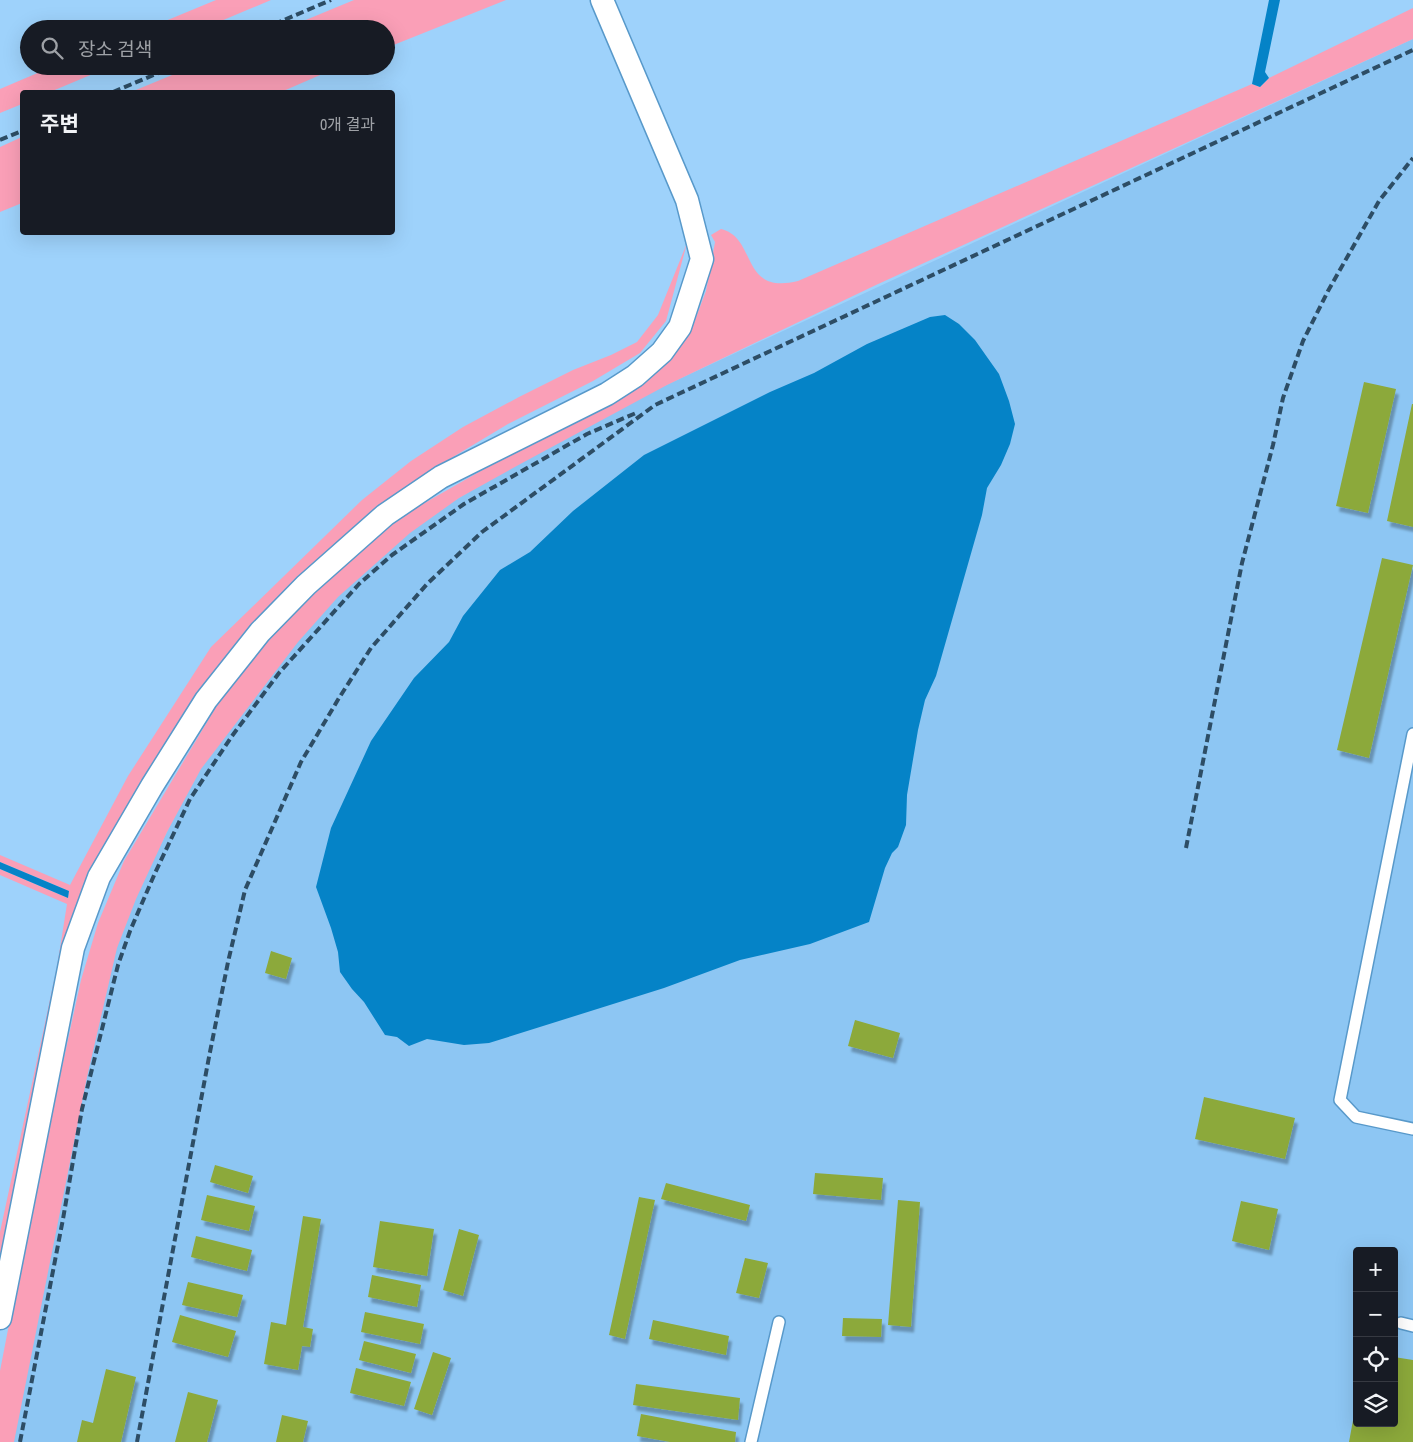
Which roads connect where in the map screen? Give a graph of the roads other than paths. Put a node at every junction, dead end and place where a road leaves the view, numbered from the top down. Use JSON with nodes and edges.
{"nodes":[{"id":1,"x":602,"y":0,"type":"edge"},
{"id":2,"x":1413,"y":734,"type":"edge"},
{"id":3,"x":1413,"y":1129,"type":"edge"},
{"id":4,"x":0,"y":1318,"type":"edge"},
{"id":5,"x":779,"y":1322,"type":"dead end"},
{"id":6,"x":1400,"y":1323,"type":"dead end"},
{"id":7,"x":1413,"y":1326,"type":"edge"},
{"id":8,"x":751,"y":1442,"type":"edge"}],
"edges":[{"from":1,"to":4,"type":"street"},
{"from":2,"to":3,"type":"lane"},
{"from":5,"to":8,"type":"lane"},
{"from":6,"to":7,"type":"lane"}]}
